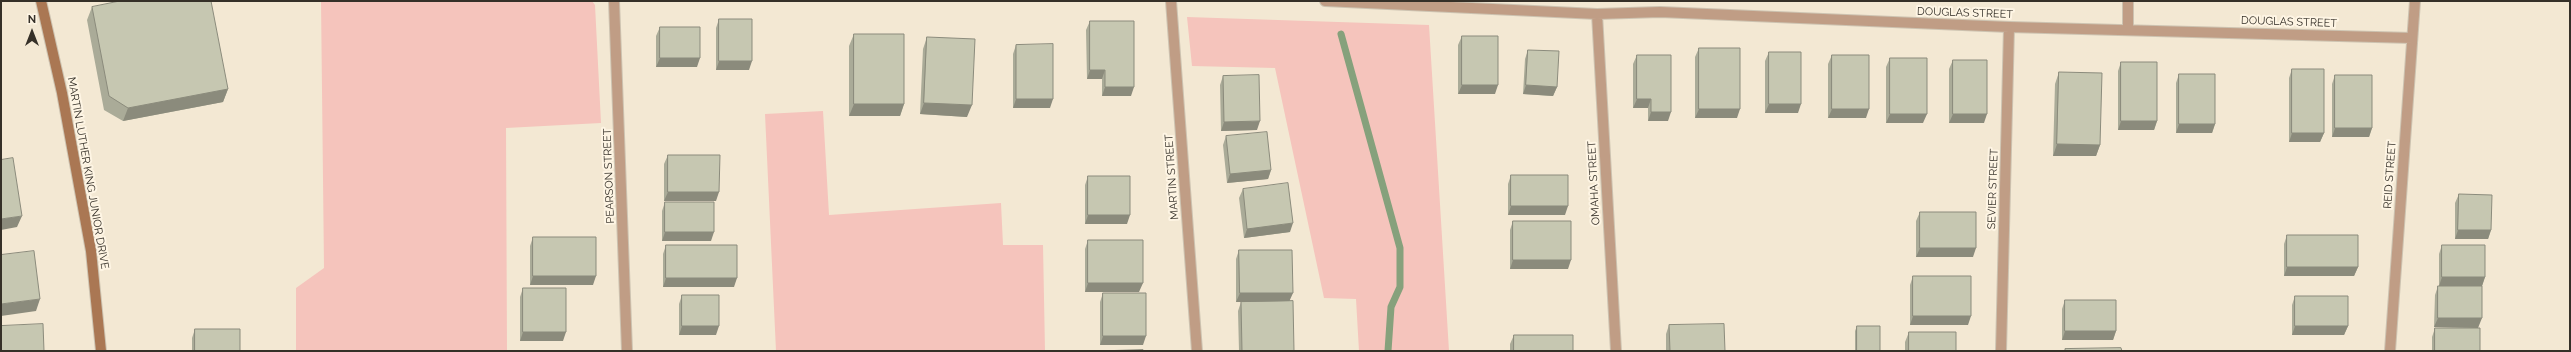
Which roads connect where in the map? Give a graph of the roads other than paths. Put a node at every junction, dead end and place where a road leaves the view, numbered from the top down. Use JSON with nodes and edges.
{"nodes":[{"id":1,"x":42,"y":1,"type":"edge"},
{"id":2,"x":614,"y":1,"type":"edge"},
{"id":3,"x":1171,"y":1,"type":"edge"},
{"id":4,"x":1325,"y":1,"type":"edge"},
{"id":5,"x":1659,"y":1,"type":"edge"},
{"id":6,"x":2128,"y":1,"type":"edge"},
{"id":7,"x":2415,"y":1,"type":"edge"},
{"id":8,"x":1660,"y":12,"type":"junction"},
{"id":9,"x":1597,"y":14,"type":"junction"},
{"id":10,"x":2009,"y":27,"type":"junction"},
{"id":11,"x":2128,"y":29,"type":"junction"},
{"id":12,"x":2412,"y":38,"type":"junction"},
{"id":13,"x":101,"y":351,"type":"edge"},
{"id":14,"x":627,"y":351,"type":"edge"},
{"id":15,"x":1197,"y":351,"type":"edge"},
{"id":16,"x":1616,"y":351,"type":"edge"},
{"id":17,"x":2001,"y":351,"type":"edge"},
{"id":18,"x":2390,"y":351,"type":"edge"}],
"edges":[{"from":1,"to":13,"type":"main road","name":"MARTIN LUTHER KING JUNIOR DRIVE"},
{"from":2,"to":14,"type":"street","name":"PEARSON STREET"},
{"from":3,"to":15,"type":"street","name":"MARTIN STREET"},
{"from":4,"to":9,"type":"street","name":"DOUGLAS STREET"},
{"from":5,"to":8,"type":"street"},
{"from":6,"to":11,"type":"street"},
{"from":7,"to":12,"type":"street","name":"REID STREET"},
{"from":8,"to":9,"type":"street","name":"DOUGLAS STREET"},
{"from":8,"to":10,"type":"street","name":"DOUGLAS STREET"},
{"from":9,"to":16,"type":"street","name":"OMAHA STREET"},
{"from":10,"to":11,"type":"street","name":"DOUGLAS STREET"},
{"from":10,"to":17,"type":"street","name":"SEVIER STREET"},
{"from":11,"to":12,"type":"street","name":"DOUGLAS STREET"},
{"from":12,"to":18,"type":"street","name":"REID STREET"}]}
